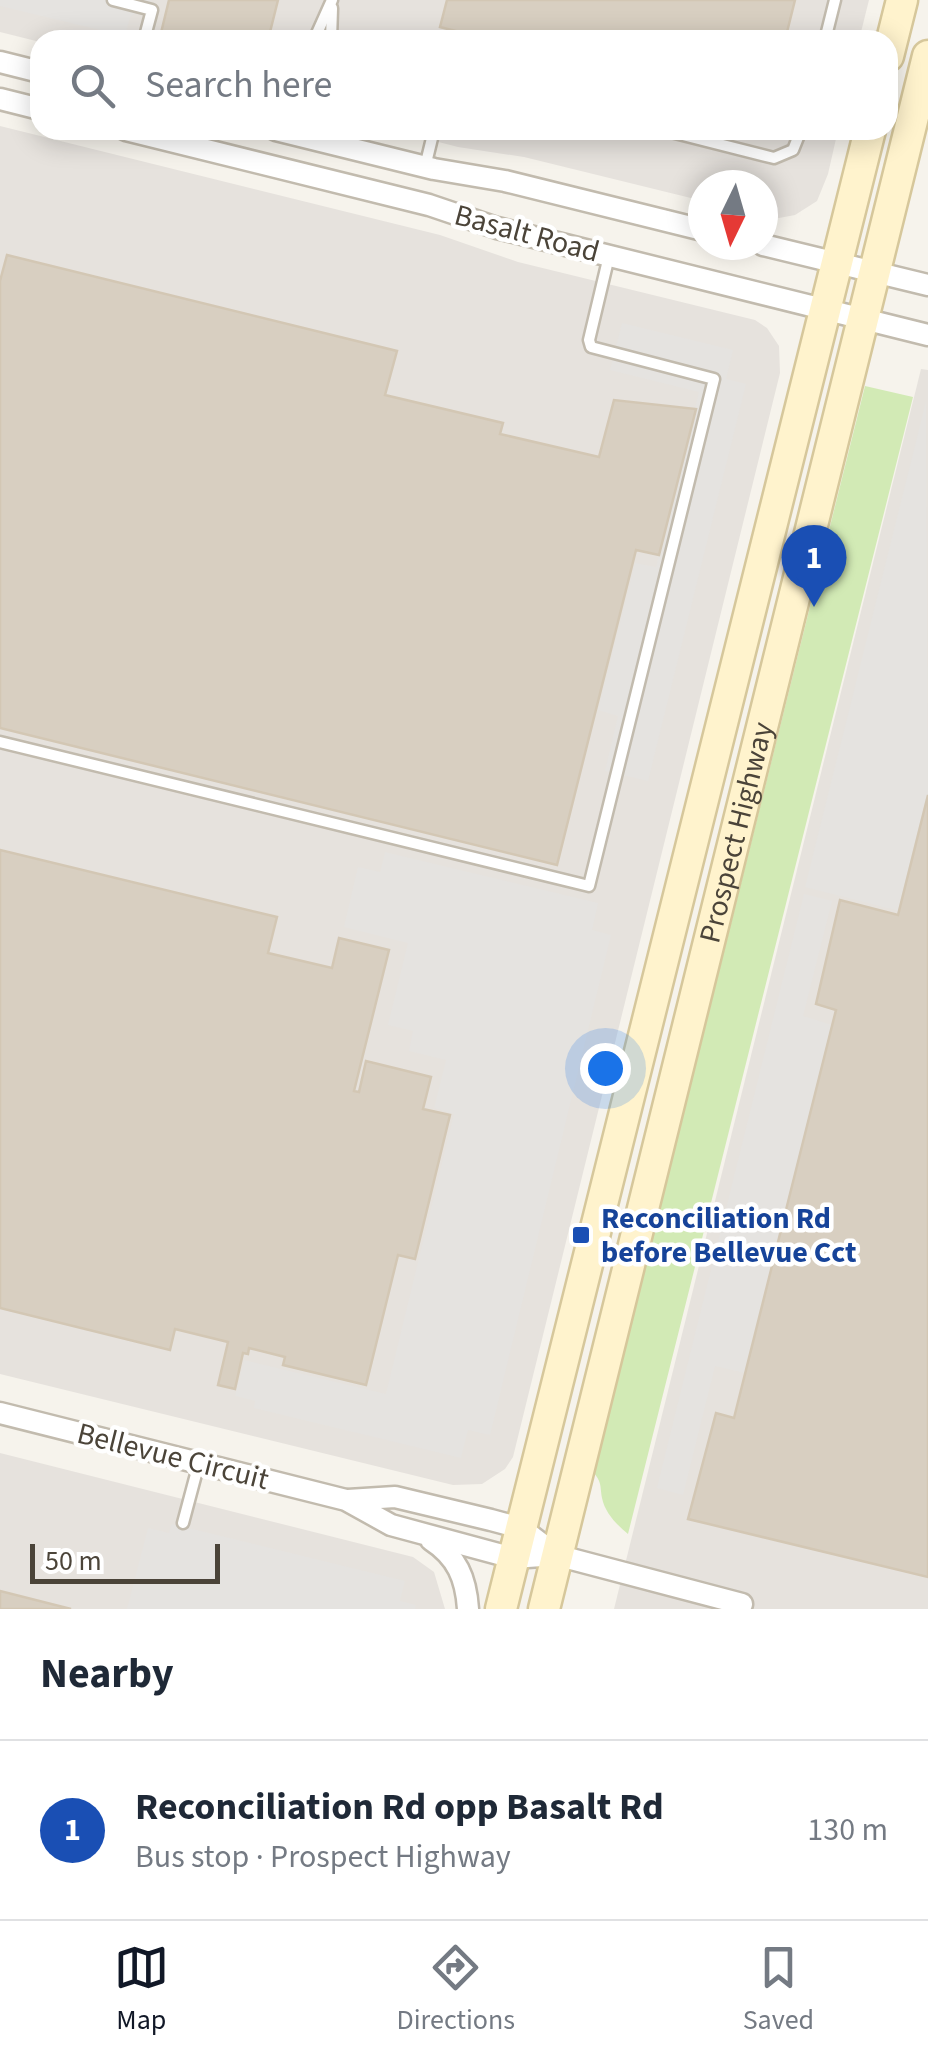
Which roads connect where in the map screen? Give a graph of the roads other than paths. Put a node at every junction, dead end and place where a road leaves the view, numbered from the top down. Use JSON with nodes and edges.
{"nodes":[{"id":1,"x":112,"y":0,"type":"edge"},
{"id":2,"x":835,"y":0,"type":"edge"},
{"id":3,"x":902,"y":0,"type":"edge"},
{"id":4,"x":332,"y":1,"type":"edge"},
{"id":5,"x":147,"y":30,"type":"edge"},
{"id":6,"x":319,"y":30,"type":"edge"},
{"id":7,"x":331,"y":30,"type":"edge"},
{"id":8,"x":827,"y":30,"type":"edge"},
{"id":9,"x":894,"y":30,"type":"edge"},
{"id":10,"x":928,"y":56,"type":"edge"},
{"id":11,"x":0,"y":62,"type":"edge"},
{"id":12,"x":30,"y":70,"type":"edge"},
{"id":13,"x":0,"y":99,"type":"edge"},
{"id":14,"x":30,"y":106,"type":"edge"},
{"id":15,"x":167,"y":140,"type":"edge"},
{"id":16,"x":286,"y":140,"type":"edge"},
{"id":17,"x":340,"y":140,"type":"edge"},
{"id":18,"x":431,"y":140,"type":"edge"},
{"id":19,"x":703,"y":140,"type":"edge"},
{"id":20,"x":798,"y":140,"type":"edge"},
{"id":21,"x":867,"y":140,"type":"edge"},
{"id":22,"x":424,"y":167,"type":"junction"},
{"id":23,"x":285,"y":169,"type":"junction"},
{"id":24,"x":688,"y":226,"type":"edge"},
{"id":25,"x":778,"y":249,"type":"edge"},
{"id":26,"x":609,"y":256,"type":"junction"},
{"id":27,"x":836,"y":263,"type":"junction"},
{"id":28,"x":875,"y":271,"type":"junction"},
{"id":29,"x":928,"y":284,"type":"edge"},
{"id":30,"x":825,"y":308,"type":"junction"},
{"id":31,"x":864,"y":320,"type":"junction"},
{"id":32,"x":928,"y":336,"type":"edge"},
{"id":33,"x":0,"y":742,"type":"edge"},
{"id":34,"x":0,"y":1413,"type":"edge"},
{"id":35,"x":199,"y":1462,"type":"junction"},
{"id":36,"x":346,"y":1500,"type":"junction"},
{"id":37,"x":183,"y":1524,"type":"dead end"},
{"id":38,"x":417,"y":1531,"type":"junction"},
{"id":39,"x":517,"y":1543,"type":"junction"},
{"id":40,"x":556,"y":1555,"type":"junction"},
{"id":41,"x":742,"y":1604,"type":"dead end"},
{"id":42,"x":468,"y":1609,"type":"edge"},
{"id":43,"x":501,"y":1609,"type":"edge"},
{"id":44,"x":544,"y":1609,"type":"edge"}],
"edges":[{"from":1,"to":5,"type":"lane"},
{"from":2,"to":8,"type":"lane"},
{"from":3,"to":9,"type":"main road"},
{"from":4,"to":6,"type":"lane"},
{"from":4,"to":7,"type":"lane"},
{"from":10,"to":28,"type":"main road","name":"Prospect Highway"},
{"from":11,"to":12,"type":"street"},
{"from":13,"to":14,"type":"street"},
{"from":15,"to":23,"type":"street","name":"Basalt Road"},
{"from":16,"to":23,"type":"street"},
{"from":17,"to":22,"type":"street","name":"Basalt Road"},
{"from":18,"to":22,"type":"lane"},
{"from":19,"to":20,"type":"lane"},
{"from":21,"to":27,"type":"main road","name":"Prospect Highway"},
{"from":22,"to":24,"type":"street","name":"Basalt Road"},
{"from":23,"to":26,"type":"street","name":"Basalt Road"},
{"from":25,"to":27,"type":"street"},
{"from":26,"to":30,"type":"street","name":"Basalt Road"},
{"from":26,"to":33,"type":"lane"},
{"from":27,"to":28,"type":"street"},
{"from":27,"to":30,"type":"main road","name":"Prospect Highway"},
{"from":28,"to":29,"type":"street"},
{"from":28,"to":31,"type":"main road","name":"Prospect Highway"},
{"from":30,"to":31,"type":"street","name":"Basalt Road"},
{"from":30,"to":39,"type":"main road","name":"Prospect Highway"},
{"from":31,"to":32,"type":"street","name":"Basalt Road"},
{"from":31,"to":40,"type":"main road","name":"Prospect Highway"},
{"from":34,"to":35,"type":"street","name":"Bellevue Circuit"},
{"from":35,"to":36,"type":"street","name":"Bellevue Circuit"},
{"from":35,"to":37,"type":"lane"},
{"from":36,"to":38,"type":"street","name":"Bellevue Circuit"},
{"from":36,"to":39,"type":"street","name":"Bellevue Circuit"},
{"from":38,"to":39,"type":"street","name":"Bellevue Circuit"},
{"from":38,"to":42,"type":"street"},
{"from":39,"to":40,"type":"street","name":"Bellevue Circuit"},
{"from":39,"to":43,"type":"main road","name":"Prospect Highway"},
{"from":40,"to":41,"type":"street","name":"Bellevue Circuit"},
{"from":40,"to":44,"type":"main road","name":"Prospect Highway"}]}
